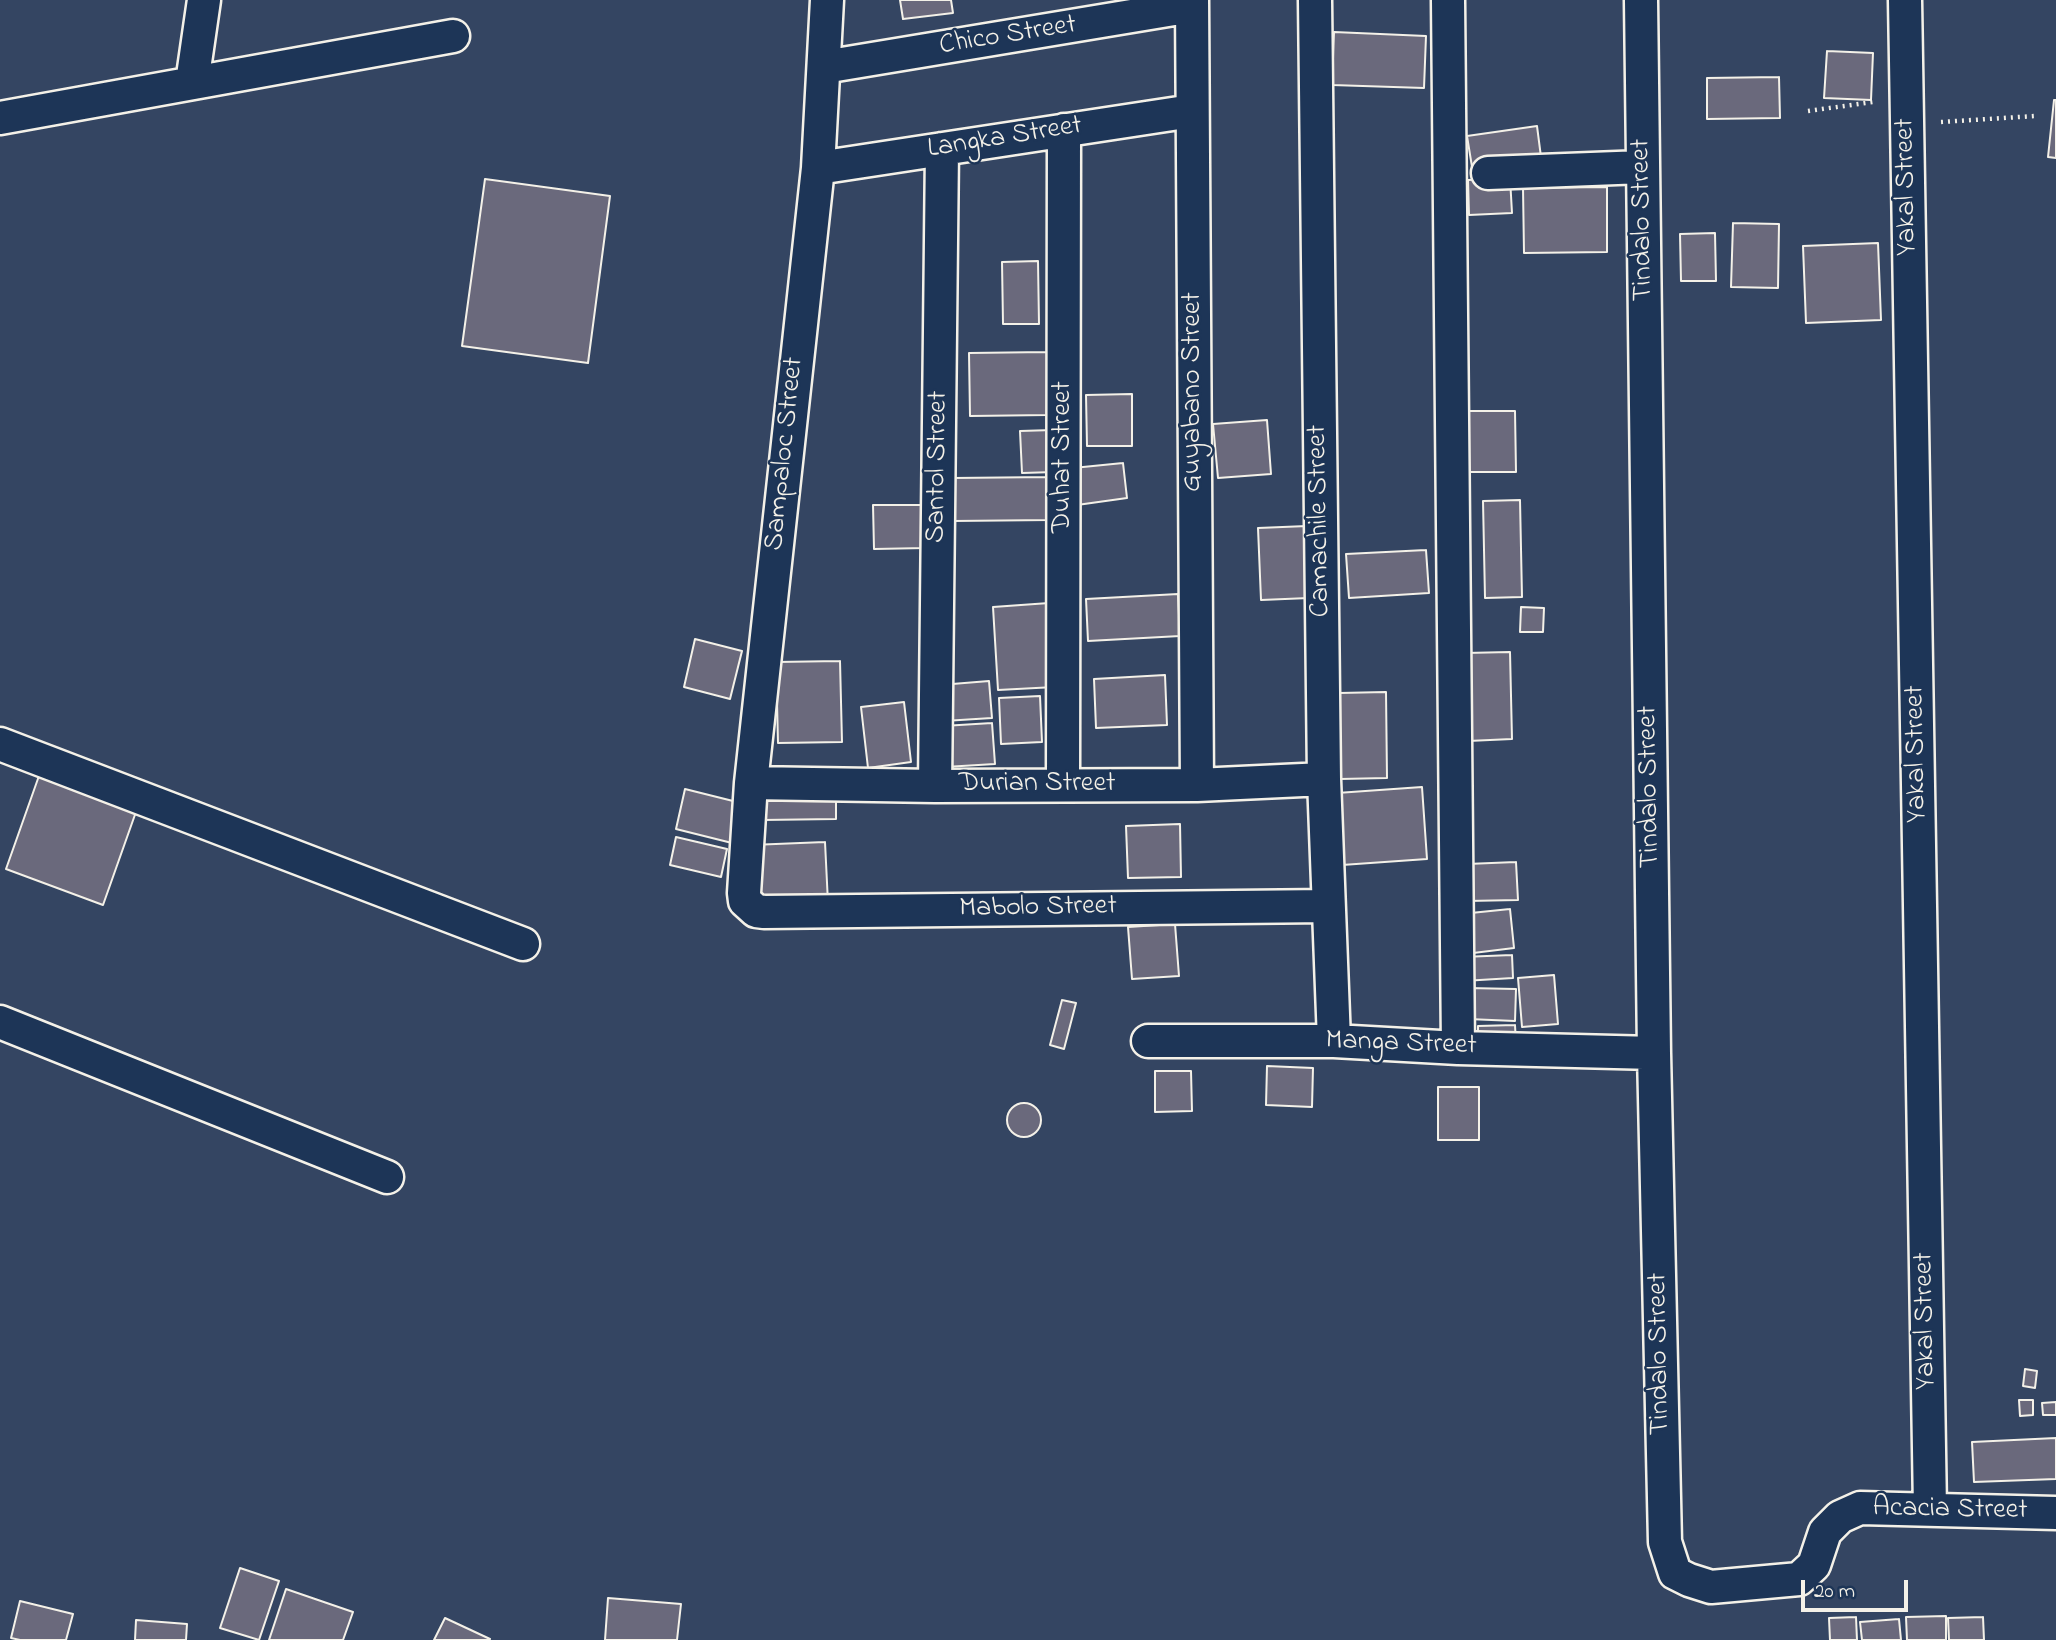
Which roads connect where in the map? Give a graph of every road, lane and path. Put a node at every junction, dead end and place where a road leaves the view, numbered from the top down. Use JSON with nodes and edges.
{"nodes":[{"id":1,"x":204,"y":0,"type":"edge"},
{"id":2,"x":827,"y":0,"type":"edge"},
{"id":3,"x":1315,"y":0,"type":"edge"},
{"id":4,"x":1448,"y":0,"type":"edge"},
{"id":5,"x":1641,"y":0,"type":"edge"},
{"id":6,"x":1905,"y":0,"type":"edge"},
{"id":7,"x":1192,"y":3,"type":"edge"},
{"id":8,"x":453,"y":36,"type":"dead end"},
{"id":9,"x":824,"y":67,"type":"junction"},
{"id":10,"x":192,"y":83,"type":"junction"},
{"id":11,"x":1192,"y":111,"type":"junction"},
{"id":12,"x":1808,"y":111,"type":"dead end"},
{"id":13,"x":1907,"y":111,"type":"junction"},
{"id":14,"x":2035,"y":116,"type":"dead end"},
{"id":15,"x":0,"y":118,"type":"edge"},
{"id":16,"x":1064,"y":130,"type":"junction"},
{"id":17,"x":942,"y":149,"type":"junction"},
{"id":18,"x":1643,"y":167,"type":"junction"},
{"id":19,"x":818,"y":168,"type":"junction"},
{"id":20,"x":1488,"y":173,"type":"dead end"},
{"id":21,"x":0,"y":744,"type":"edge"},
{"id":22,"x":1324,"y":779,"type":"junction"},
{"id":23,"x":751,"y":783,"type":"junction"},
{"id":24,"x":1063,"y":784,"type":"junction"},
{"id":25,"x":1197,"y":785,"type":"junction"},
{"id":26,"x":935,"y":786,"type":"junction"},
{"id":27,"x":749,"y":906,"type":"joint"},
{"id":28,"x":1328,"y":906,"type":"junction"},
{"id":29,"x":523,"y":944,"type":"dead end"},
{"id":30,"x":0,"y":1022,"type":"edge"},
{"id":31,"x":1148,"y":1041,"type":"dead end"},
{"id":32,"x":1334,"y":1041,"type":"junction"},
{"id":33,"x":1458,"y":1048,"type":"junction"},
{"id":34,"x":1654,"y":1053,"type":"junction"},
{"id":35,"x":387,"y":1177,"type":"dead end"},
{"id":36,"x":1930,"y":1508,"type":"junction"},
{"id":37,"x":2056,"y":1513,"type":"edge"},
{"id":38,"x":1675,"y":1573,"type":"joint"}],
"edges":[{"from":1,"to":10,"type":"street"},
{"from":2,"to":9,"type":"street","name":"Sampaloc Street"},
{"from":3,"to":22,"type":"street","name":"Camachile Street"},
{"from":4,"to":33,"type":"street"},
{"from":5,"to":18,"type":"street","name":"Tindalo Street"},
{"from":6,"to":13,"type":"street","name":"Yakal Street"},
{"from":7,"to":9,"type":"street","name":"Chico Street"},
{"from":7,"to":11,"type":"street","name":"Guyabano Street"},
{"from":8,"to":10,"type":"street"},
{"from":9,"to":19,"type":"street","name":"Sampaloc Street"},
{"from":10,"to":15,"type":"street"},
{"from":11,"to":16,"type":"street","name":"Langka Street"},
{"from":11,"to":25,"type":"street","name":"Guyabano Street"},
{"from":12,"to":13,"type":"path"},
{"from":13,"to":14,"type":"path"},
{"from":13,"to":36,"type":"street","name":"Yakal Street"},
{"from":16,"to":17,"type":"street","name":"Langka Street"},
{"from":16,"to":24,"type":"street","name":"Duhat Street"},
{"from":17,"to":19,"type":"street","name":"Langka Street"},
{"from":17,"to":26,"type":"street","name":"Santol Street"},
{"from":18,"to":20,"type":"street"},
{"from":18,"to":34,"type":"street","name":"Tindalo Street"},
{"from":19,"to":23,"type":"street","name":"Sampaloc Street"},
{"from":21,"to":29,"type":"street"},
{"from":22,"to":25,"type":"street","name":"Durian Street"},
{"from":22,"to":28,"type":"street","name":"Camachile Street"},
{"from":23,"to":26,"type":"street","name":"Durian Street"},
{"from":23,"to":27,"type":"street","name":"Sampaloc Street"},
{"from":24,"to":25,"type":"street","name":"Durian Street"},
{"from":24,"to":26,"type":"street","name":"Durian Street"},
{"from":27,"to":28,"type":"street","name":"Mabolo Street"},
{"from":28,"to":32,"type":"street","name":"Camachile Street"},
{"from":30,"to":35,"type":"street"},
{"from":31,"to":32,"type":"street","name":"Manga Street"},
{"from":32,"to":33,"type":"street","name":"Manga Street"},
{"from":33,"to":34,"type":"street","name":"Manga Street"},
{"from":34,"to":38,"type":"street","name":"Tindalo Street"},
{"from":36,"to":37,"type":"street","name":"Acacia Street"},
{"from":36,"to":38,"type":"street","name":"Acacia Street"}]}
